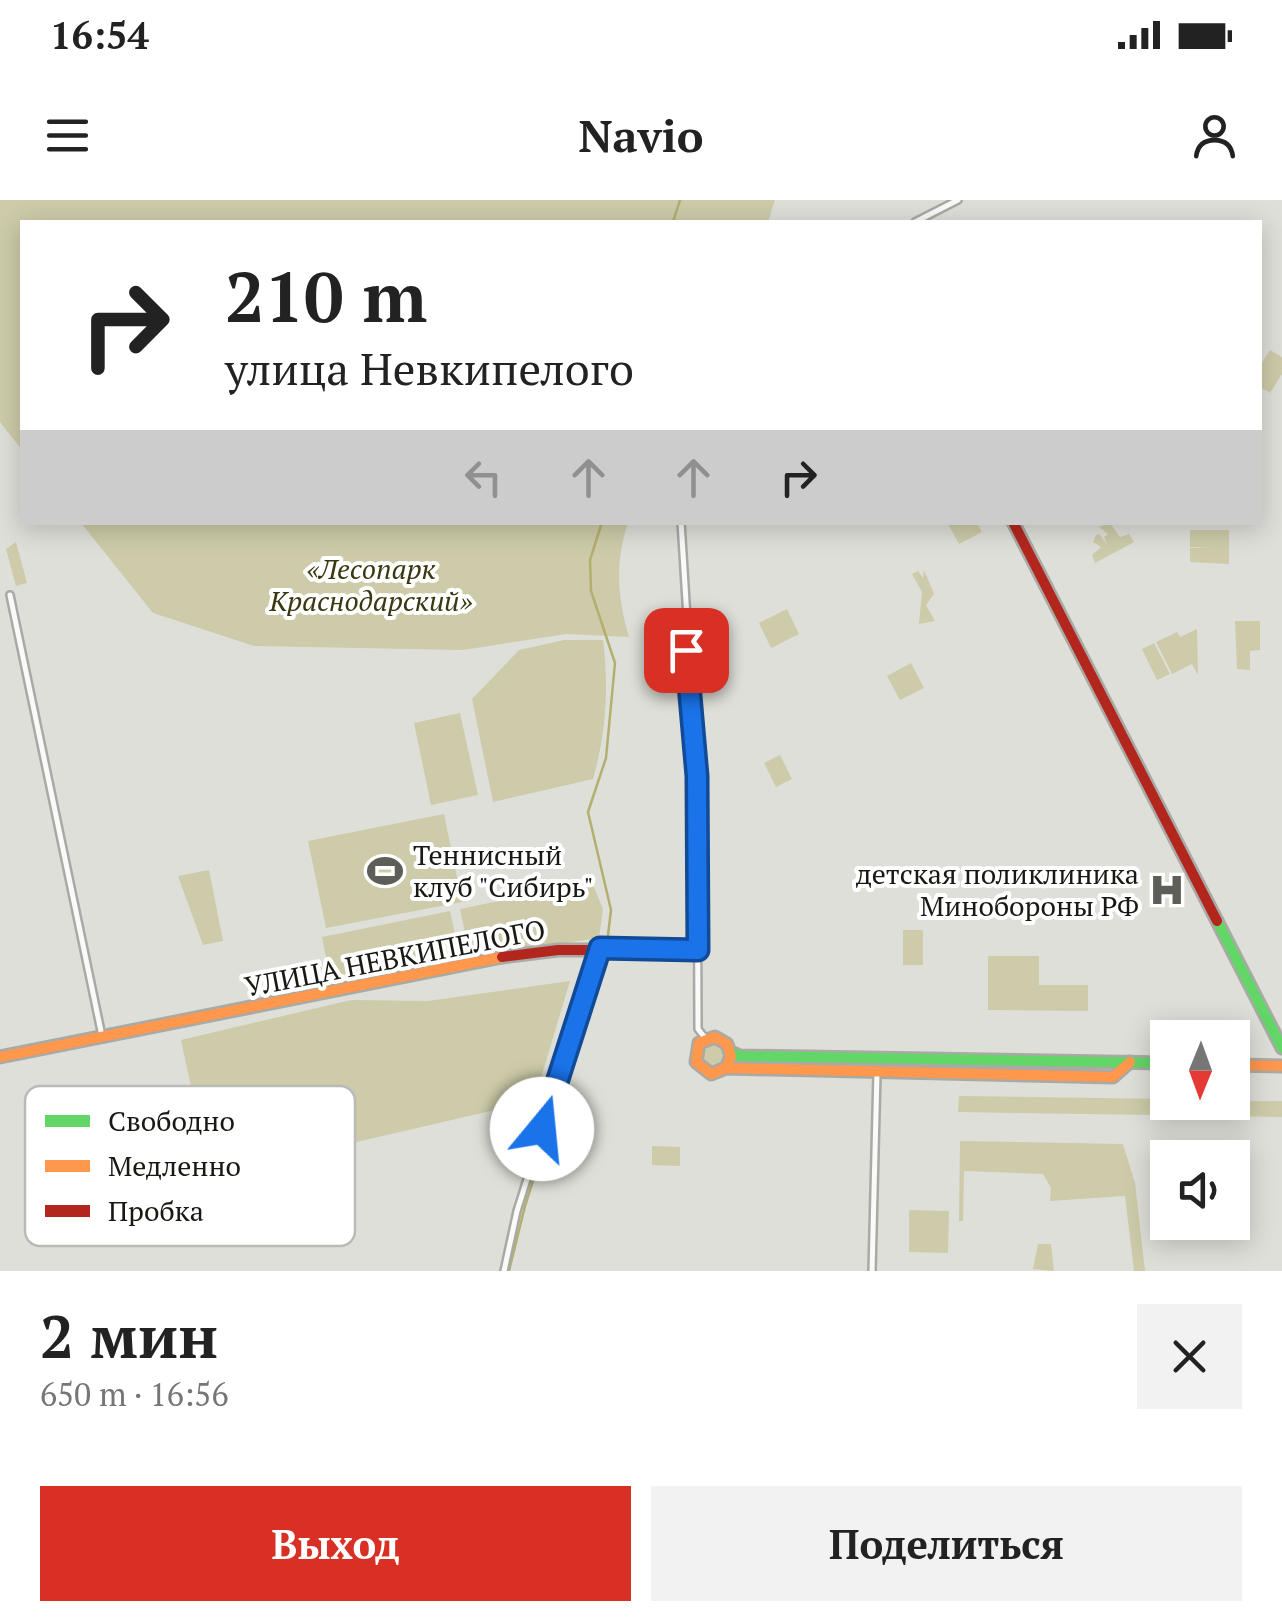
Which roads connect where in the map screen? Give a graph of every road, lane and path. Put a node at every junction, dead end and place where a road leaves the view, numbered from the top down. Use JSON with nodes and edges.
{"nodes":[{"id":1,"x":958,"y":200,"type":"edge"},
{"id":2,"x":920,"y":220,"type":"edge"},
{"id":3,"x":681,"y":525,"type":"edge"},
{"id":4,"x":1015,"y":525,"type":"edge"},
{"id":5,"x":10,"y":594,"type":"dead end"},
{"id":6,"x":605,"y":948,"type":"junction"},
{"id":7,"x":698,"y":950,"type":"junction"},
{"id":8,"x":102,"y":1036,"type":"junction"},
{"id":9,"x":706,"y":1039,"type":"junction"},
{"id":10,"x":1282,"y":1048,"type":"edge"},
{"id":11,"x":731,"y":1052,"type":"junction"},
{"id":12,"x":0,"y":1057,"type":"edge"},
{"id":13,"x":875,"y":1057,"type":"junction"},
{"id":14,"x":1095,"y":1062,"type":"junction"},
{"id":15,"x":1130,"y":1062,"type":"junction"},
{"id":16,"x":1150,"y":1063,"type":"edge"},
{"id":17,"x":1250,"y":1065,"type":"edge"},
{"id":18,"x":1282,"y":1066,"type":"edge"},
{"id":19,"x":726,"y":1068,"type":"junction"},
{"id":20,"x":876,"y":1073,"type":"junction"},
{"id":21,"x":1095,"y":1077,"type":"junction"},
{"id":22,"x":504,"y":1271,"type":"edge"},
{"id":23,"x":872,"y":1271,"type":"edge"}],
"edges":[{"from":1,"to":2,"type":"street"},
{"from":3,"to":7,"type":"street"},
{"from":4,"to":10,"type":"street"},
{"from":5,"to":8,"type":"street"},
{"from":6,"to":7,"type":"street","name":"УЛИЦА НЕВКИПЕЛОГО"},
{"from":6,"to":8,"type":"street","name":"УЛИЦА НЕВКИПЕЛОГО"},
{"from":6,"to":22,"type":"street"},
{"from":7,"to":9,"type":"street"},
{"from":8,"to":12,"type":"street","name":"УЛИЦА НЕВКИПЕЛОГО"},
{"from":9,"to":11,"type":"street"},
{"from":9,"to":19,"type":"street"},
{"from":11,"to":13,"type":"street"},
{"from":11,"to":19,"type":"street"},
{"from":13,"to":14,"type":"street"},
{"from":13,"to":20,"type":"street"},
{"from":14,"to":15,"type":"street"},
{"from":14,"to":21,"type":"street"},
{"from":15,"to":16,"type":"street"},
{"from":15,"to":21,"type":"street"},
{"from":17,"to":18,"type":"street"},
{"from":19,"to":20,"type":"street"},
{"from":20,"to":21,"type":"street"},
{"from":20,"to":23,"type":"street"}]}
